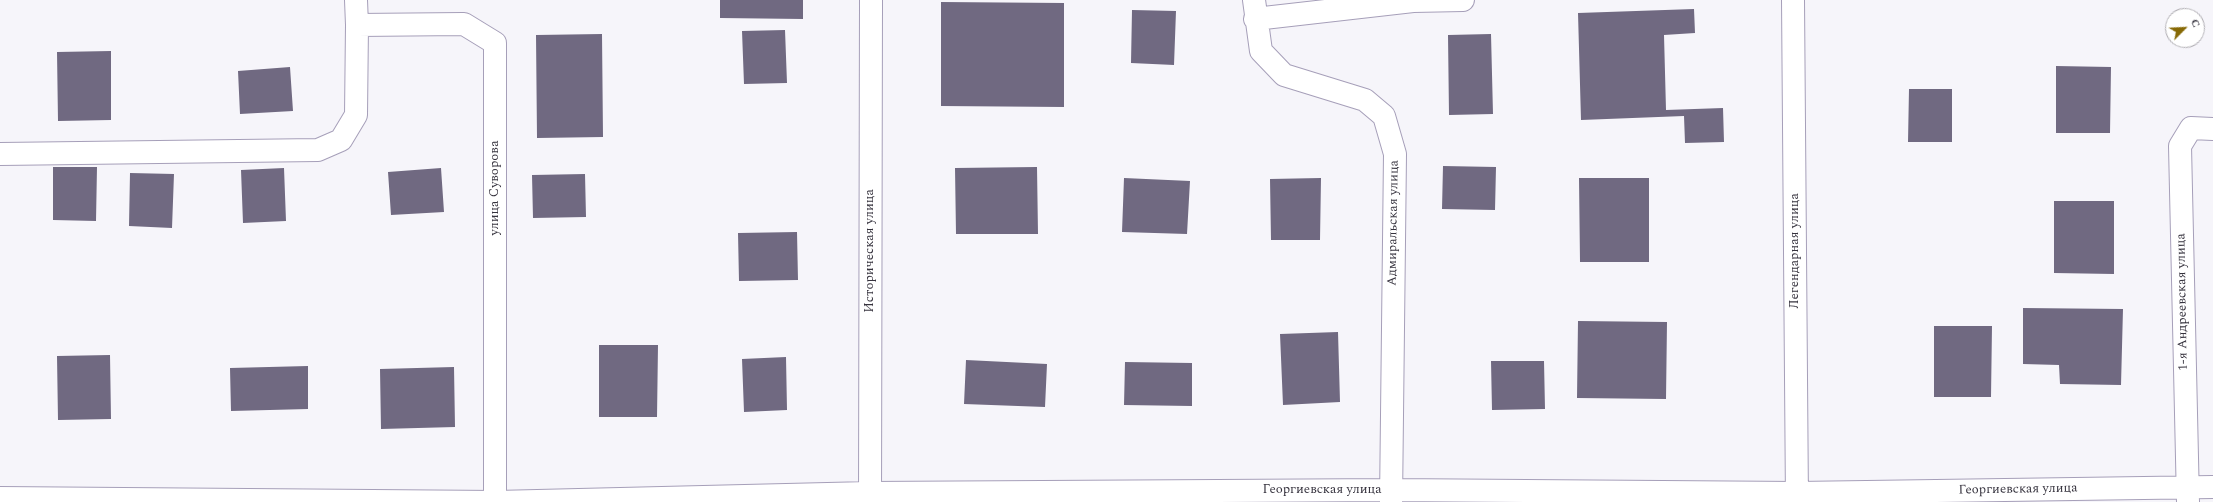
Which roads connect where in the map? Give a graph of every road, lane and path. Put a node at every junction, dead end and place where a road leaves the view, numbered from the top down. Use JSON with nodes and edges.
{"nodes":[{"id":1,"x":356,"y":0,"type":"edge"},
{"id":2,"x":871,"y":0,"type":"edge"},
{"id":3,"x":1463,"y":0,"type":"edge"},
{"id":4,"x":1793,"y":0,"type":"edge"},
{"id":5,"x":1255,"y":10,"type":"edge"},
{"id":6,"x":357,"y":25,"type":"junction"},
{"id":7,"x":2213,"y":129,"type":"edge"},
{"id":8,"x":0,"y":154,"type":"edge"},
{"id":9,"x":2213,"y":487,"type":"edge"},
{"id":10,"x":2188,"y":495,"type":"edge"},
{"id":11,"x":1391,"y":496,"type":"edge"},
{"id":12,"x":0,"y":498,"type":"edge"},
{"id":13,"x":869,"y":498,"type":"edge"},
{"id":14,"x":1797,"y":498,"type":"edge"},
{"id":15,"x":496,"y":502,"type":"edge"}],
"edges":[{"from":1,"to":6,"type":"street"},
{"from":2,"to":13,"type":"street","name":"Историческая улица"},
{"from":3,"to":5,"type":"street"},
{"from":4,"to":14,"type":"street","name":"Легендарная улица"},
{"from":5,"to":11,"type":"street","name":"Адмиральская улица"},
{"from":6,"to":8,"type":"street"},
{"from":6,"to":15,"type":"street","name":"улица Суворова"},
{"from":7,"to":10,"type":"street","name":"1-я Андреевская улица"},
{"from":9,"to":10,"type":"street","name":"Георгиевская улица"},
{"from":10,"to":14,"type":"street","name":"Георгиевская улица"},
{"from":11,"to":13,"type":"street","name":"Георгиевская улица"},
{"from":11,"to":14,"type":"street","name":"Георгиевская улица"},
{"from":12,"to":15,"type":"street","name":"Георгиевская улица"},
{"from":13,"to":15,"type":"street","name":"Георгиевская улица"}]}
